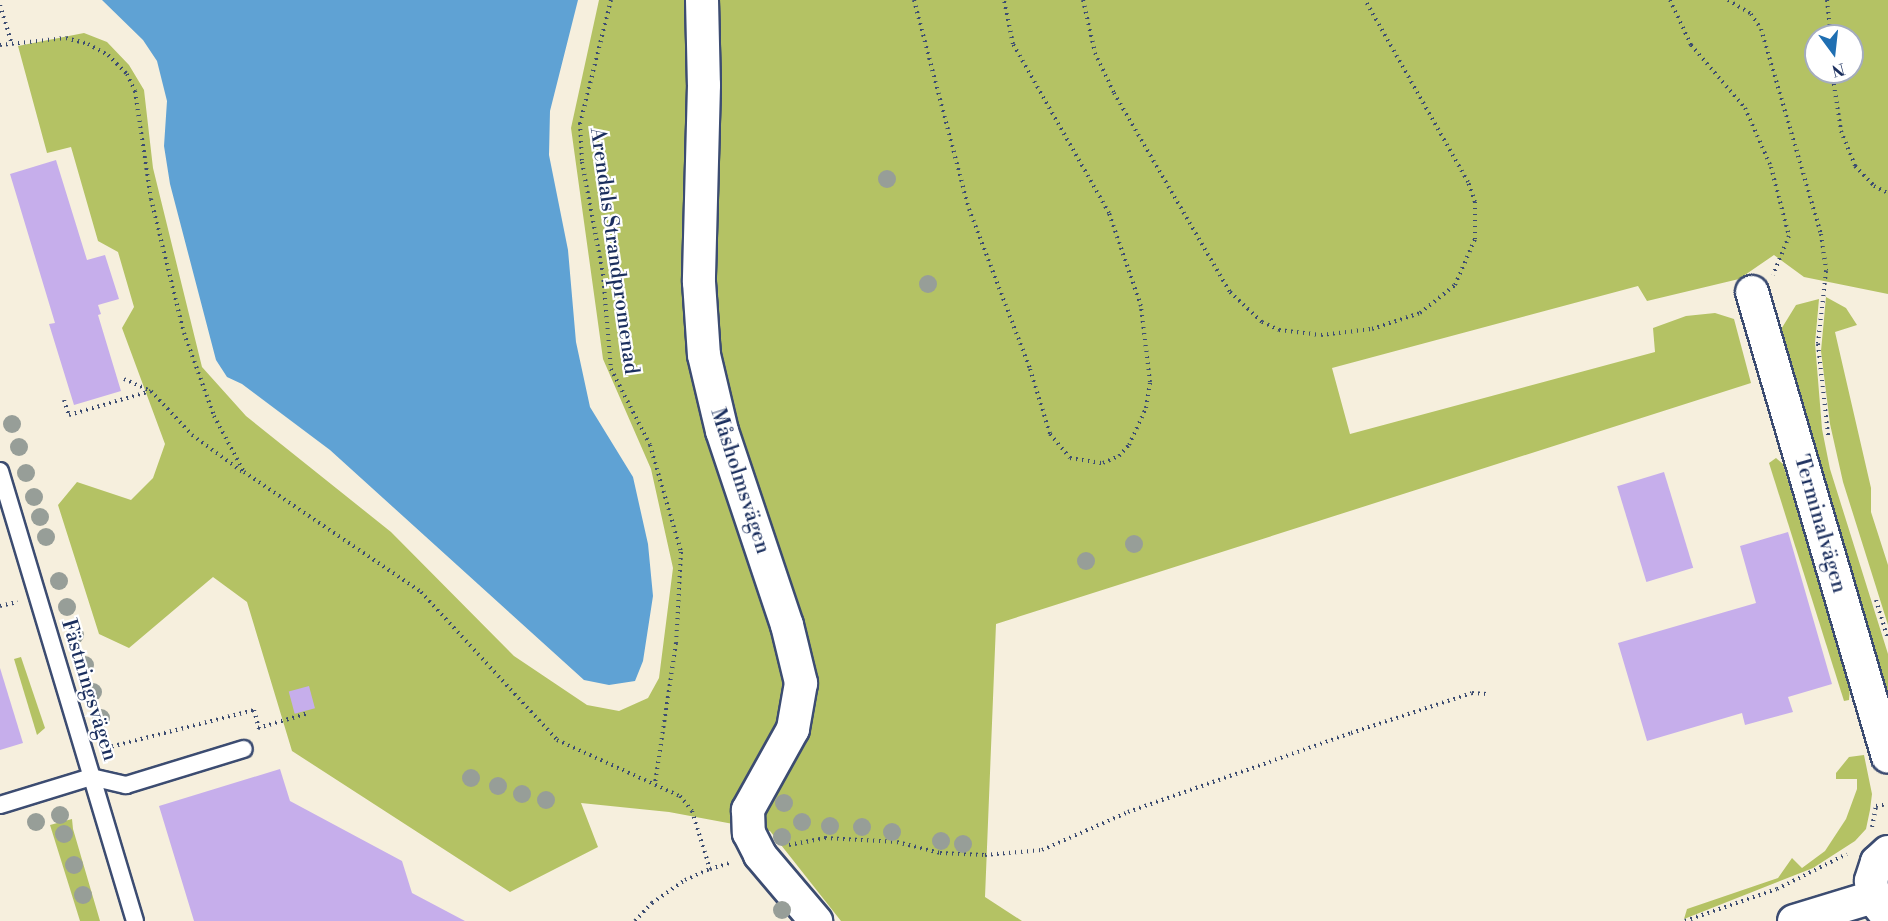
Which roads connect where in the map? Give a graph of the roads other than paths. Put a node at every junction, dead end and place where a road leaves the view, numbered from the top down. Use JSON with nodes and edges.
{"nodes":[{"id":1,"x":702,"y":0,"type":"edge"},
{"id":2,"x":1752,"y":292,"type":"road end"},
{"id":3,"x":0,"y":471,"type":"edge"},
{"id":4,"x":244,"y":749,"type":"dead end"},
{"id":5,"x":1888,"y":757,"type":"edge"},
{"id":6,"x":92,"y":777,"type":"junction"},
{"id":7,"x":0,"y":805,"type":"edge"},
{"id":8,"x":1880,"y":841,"type":"edge"},
{"id":9,"x":1880,"y":907,"type":"edge"},
{"id":10,"x":135,"y":921,"type":"edge"},
{"id":11,"x":816,"y":921,"type":"edge"},
{"id":12,"x":1794,"y":921,"type":"edge"}],
"edges":[{"from":1,"to":11,"type":"street","name":"Måsholmsvägen"},
{"from":2,"to":5,"type":"street","name":"Terminalvägen"},
{"from":3,"to":6,"type":"lane","name":"Fästningsvägen"},
{"from":4,"to":6,"type":"lane"},
{"from":6,"to":7,"type":"lane"},
{"from":6,"to":10,"type":"lane","name":"Fästningsvägen"},
{"from":8,"to":9,"type":"street"},
{"from":9,"to":12,"type":"street"}]}
